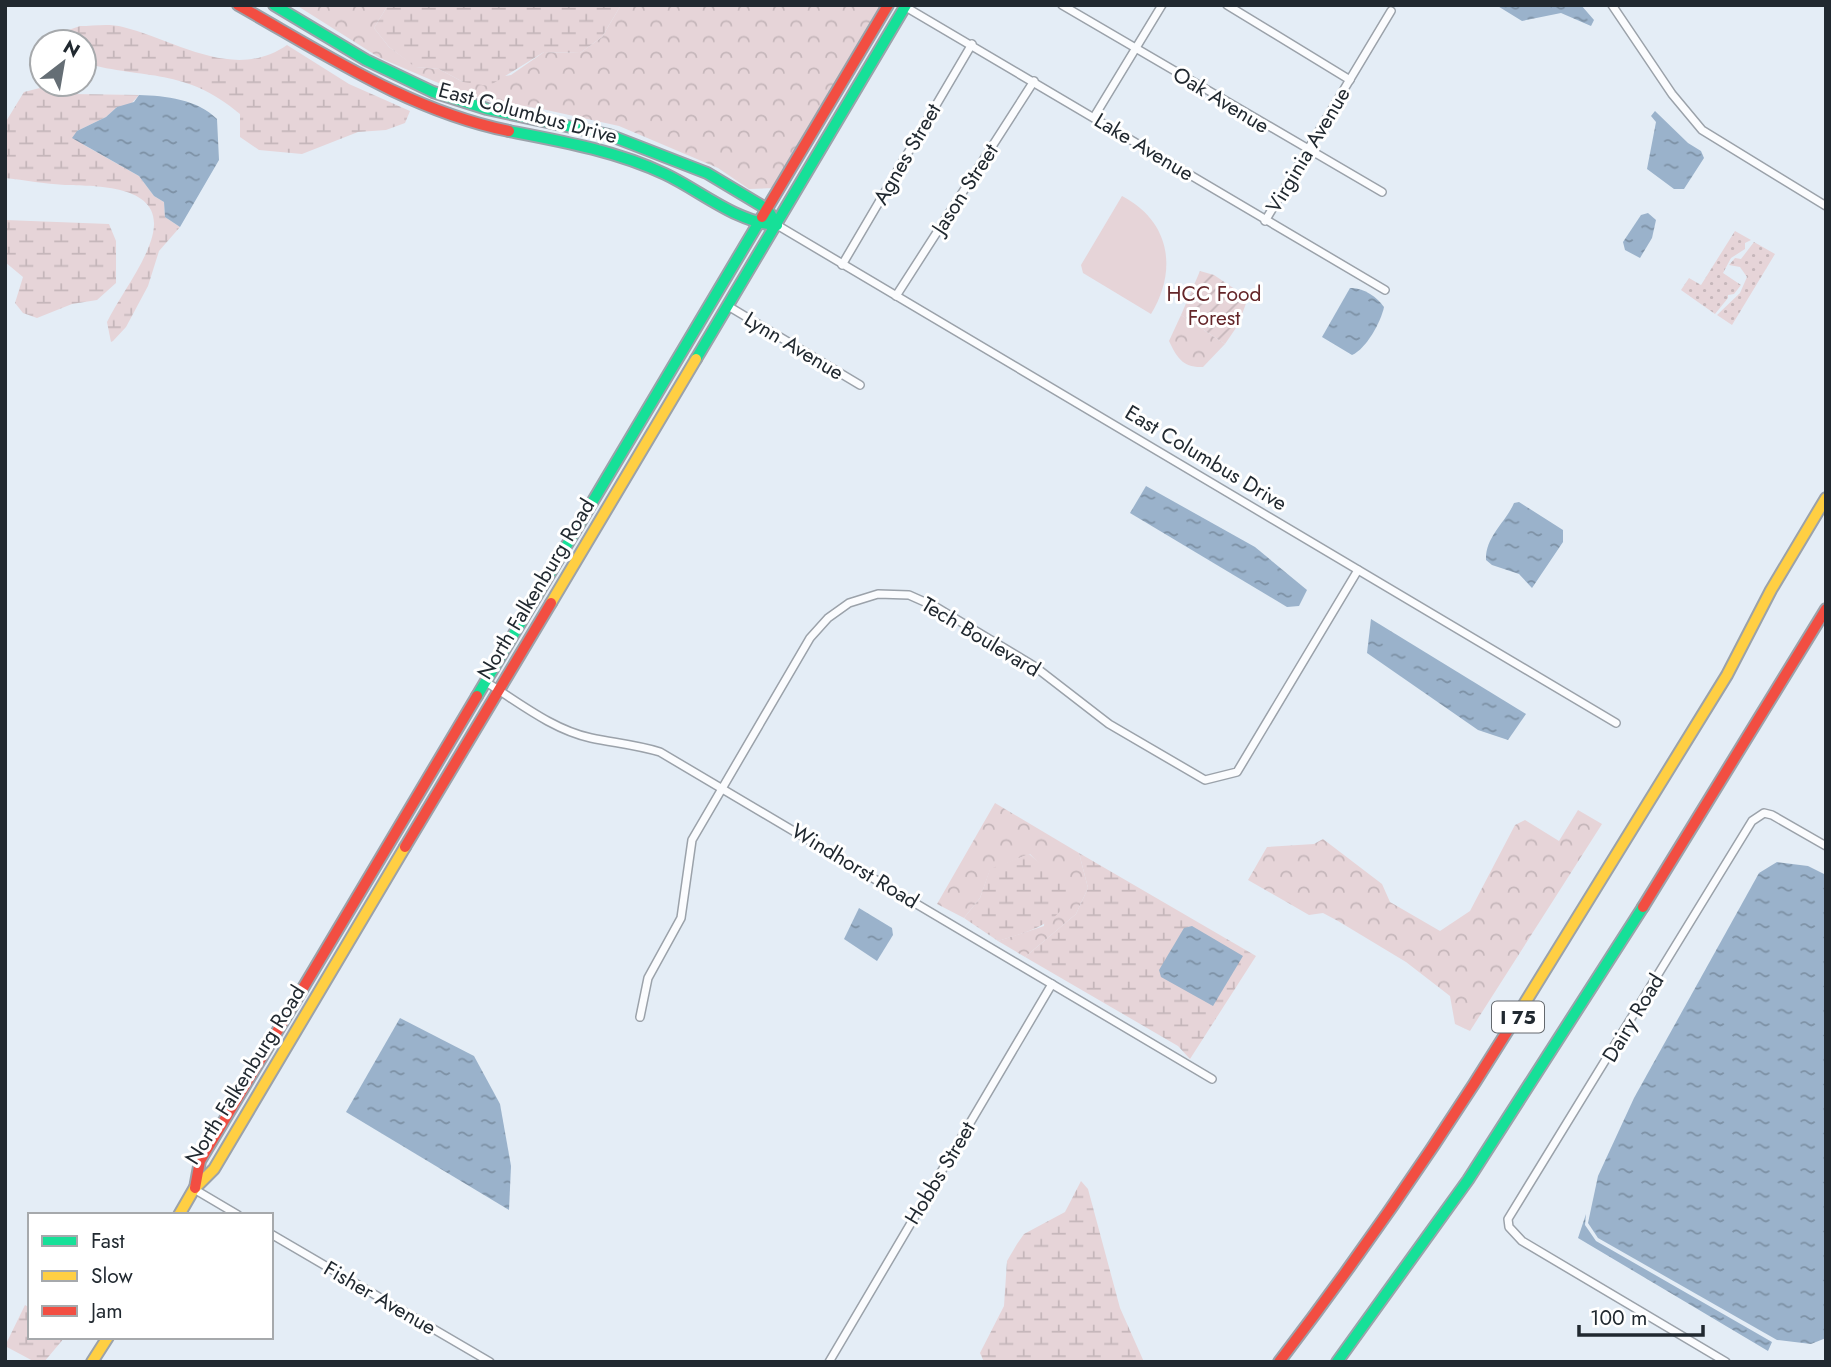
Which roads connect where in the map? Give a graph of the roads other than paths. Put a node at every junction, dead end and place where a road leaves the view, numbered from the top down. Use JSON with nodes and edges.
{"nodes":[{"id":1,"x":238,"y":5,"type":"edge"},
{"id":2,"x":274,"y":5,"type":"edge"},
{"id":3,"x":888,"y":5,"type":"edge"},
{"id":4,"x":1062,"y":5,"type":"edge"},
{"id":5,"x":1162,"y":5,"type":"edge"},
{"id":6,"x":1227,"y":5,"type":"edge"},
{"id":7,"x":1612,"y":5,"type":"edge"},
{"id":8,"x":905,"y":6,"type":"edge"},
{"id":9,"x":1391,"y":11,"type":"dead end"},
{"id":10,"x":972,"y":44,"type":"junction"},
{"id":11,"x":1136,"y":49,"type":"junction"},
{"id":12,"x":1350,"y":80,"type":"junction"},
{"id":13,"x":1034,"y":81,"type":"junction"},
{"id":14,"x":510,"y":114,"type":"junction"},
{"id":15,"x":1094,"y":117,"type":"junction"},
{"id":16,"x":506,"y":132,"type":"junction"},
{"id":17,"x":1308,"y":151,"type":"junction"},
{"id":18,"x":1382,"y":192,"type":"dead end"},
{"id":19,"x":1826,"y":206,"type":"edge"},
{"id":20,"x":767,"y":209,"type":"junction"},
{"id":21,"x":1265,"y":221,"type":"junction"},
{"id":22,"x":758,"y":224,"type":"junction"},
{"id":23,"x":777,"y":225,"type":"junction"},
{"id":24,"x":842,"y":265,"type":"junction"},
{"id":25,"x":1385,"y":290,"type":"dead end"},
{"id":26,"x":896,"y":296,"type":"junction"},
{"id":27,"x":728,"y":306,"type":"junction"},
{"id":28,"x":860,"y":385,"type":"dead end"},
{"id":29,"x":1826,"y":498,"type":"edge"},
{"id":30,"x":1358,"y":570,"type":"junction"},
{"id":31,"x":1826,"y":609,"type":"edge"},
{"id":32,"x":486,"y":682,"type":"junction"},
{"id":33,"x":499,"y":690,"type":"junction"},
{"id":34,"x":1616,"y":723,"type":"dead end"},
{"id":35,"x":723,"y":787,"type":"junction"},
{"id":36,"x":1826,"y":846,"type":"edge"},
{"id":37,"x":335,"y":935,"type":"junction"},
{"id":38,"x":348,"y":943,"type":"junction"},
{"id":39,"x":1052,"y":984,"type":"junction"},
{"id":40,"x":640,"y":1017,"type":"dead end"},
{"id":41,"x":1212,"y":1079,"type":"dead end"},
{"id":42,"x":194,"y":1189,"type":"junction"},
{"id":43,"x":180,"y":1213,"type":"edge"},
{"id":44,"x":235,"y":1213,"type":"edge"},
{"id":45,"x":273,"y":1235,"type":"edge"},
{"id":46,"x":106,"y":1339,"type":"edge"},
{"id":47,"x":92,"y":1362,"type":"edge"},
{"id":48,"x":490,"y":1362,"type":"edge"},
{"id":49,"x":829,"y":1362,"type":"edge"},
{"id":50,"x":1279,"y":1362,"type":"edge"},
{"id":51,"x":1337,"y":1362,"type":"edge"},
{"id":52,"x":1726,"y":1362,"type":"edge"}],
"edges":[{"from":1,"to":16,"type":"main road","name":"East Columbus Drive"},
{"from":2,"to":14,"type":"main road","name":"East Columbus Drive"},
{"from":3,"to":20,"type":"main road","name":"North Falkenburg Road"},
{"from":4,"to":11,"type":"street","name":"Oak Avenue"},
{"from":5,"to":11,"type":"street"},
{"from":6,"to":12,"type":"street"},
{"from":7,"to":19,"type":"street"},
{"from":8,"to":10,"type":"street","name":"Lake Avenue"},
{"from":8,"to":23,"type":"main road","name":"North Falkenburg Road"},
{"from":9,"to":12,"type":"street","name":"Virginia Avenue"},
{"from":10,"to":13,"type":"street","name":"Lake Avenue"},
{"from":10,"to":24,"type":"street","name":"Agnes Street"},
{"from":11,"to":15,"type":"street"},
{"from":11,"to":17,"type":"street","name":"Oak Avenue"},
{"from":12,"to":17,"type":"street","name":"Virginia Avenue"},
{"from":13,"to":15,"type":"street","name":"Lake Avenue"},
{"from":13,"to":26,"type":"street","name":"Jason Street"},
{"from":14,"to":16,"type":"street"},
{"from":14,"to":20,"type":"main road","name":"East Columbus Drive"},
{"from":15,"to":21,"type":"street","name":"Lake Avenue"},
{"from":16,"to":22,"type":"main road","name":"East Columbus Drive"},
{"from":17,"to":18,"type":"street","name":"Oak Avenue"},
{"from":17,"to":21,"type":"street","name":"Virginia Avenue"},
{"from":20,"to":22,"type":"main road","name":"North Falkenburg Road"},
{"from":20,"to":23,"type":"main road","name":"East Columbus Drive"},
{"from":21,"to":25,"type":"street","name":"Lake Avenue"},
{"from":22,"to":23,"type":"main road","name":"East Columbus Drive"},
{"from":22,"to":32,"type":"main road","name":"North Falkenburg Road"},
{"from":23,"to":24,"type":"street","name":"East Columbus Drive"},
{"from":23,"to":27,"type":"main road","name":"North Falkenburg Road"},
{"from":24,"to":26,"type":"street","name":"East Columbus Drive"},
{"from":26,"to":30,"type":"street","name":"East Columbus Drive"},
{"from":27,"to":28,"type":"street","name":"Lynn Avenue"},
{"from":27,"to":33,"type":"main road","name":"North Falkenburg Road"},
{"from":29,"to":50,"type":"main road","number":"I 75"},
{"from":30,"to":34,"type":"street","name":"East Columbus Drive"},
{"from":30,"to":35,"type":"street","name":"Tech Boulevard"},
{"from":31,"to":51,"type":"main road","number":"I 75"},
{"from":32,"to":33,"type":"street","name":"Windhorst Road"},
{"from":32,"to":37,"type":"main road","name":"North Falkenburg Road"},
{"from":33,"to":35,"type":"street","name":"Windhorst Road"},
{"from":33,"to":38,"type":"main road","name":"North Falkenburg Road"},
{"from":35,"to":39,"type":"street","name":"Windhorst Road"},
{"from":35,"to":40,"type":"street","name":"Tech Boulevard"},
{"from":36,"to":52,"type":"street","name":"Dairy Road"},
{"from":37,"to":38,"type":"main road"},
{"from":37,"to":42,"type":"main road","name":"North Falkenburg Road"},
{"from":38,"to":42,"type":"main road","name":"North Falkenburg Road"},
{"from":39,"to":41,"type":"street","name":"Windhorst Road"},
{"from":39,"to":49,"type":"street","name":"Hobbs Street"},
{"from":42,"to":43,"type":"main road","name":"North Falkenburg Road"},
{"from":42,"to":44,"type":"street"},
{"from":45,"to":48,"type":"street","name":"Fisher Avenue"},
{"from":46,"to":47,"type":"main road"}]}
